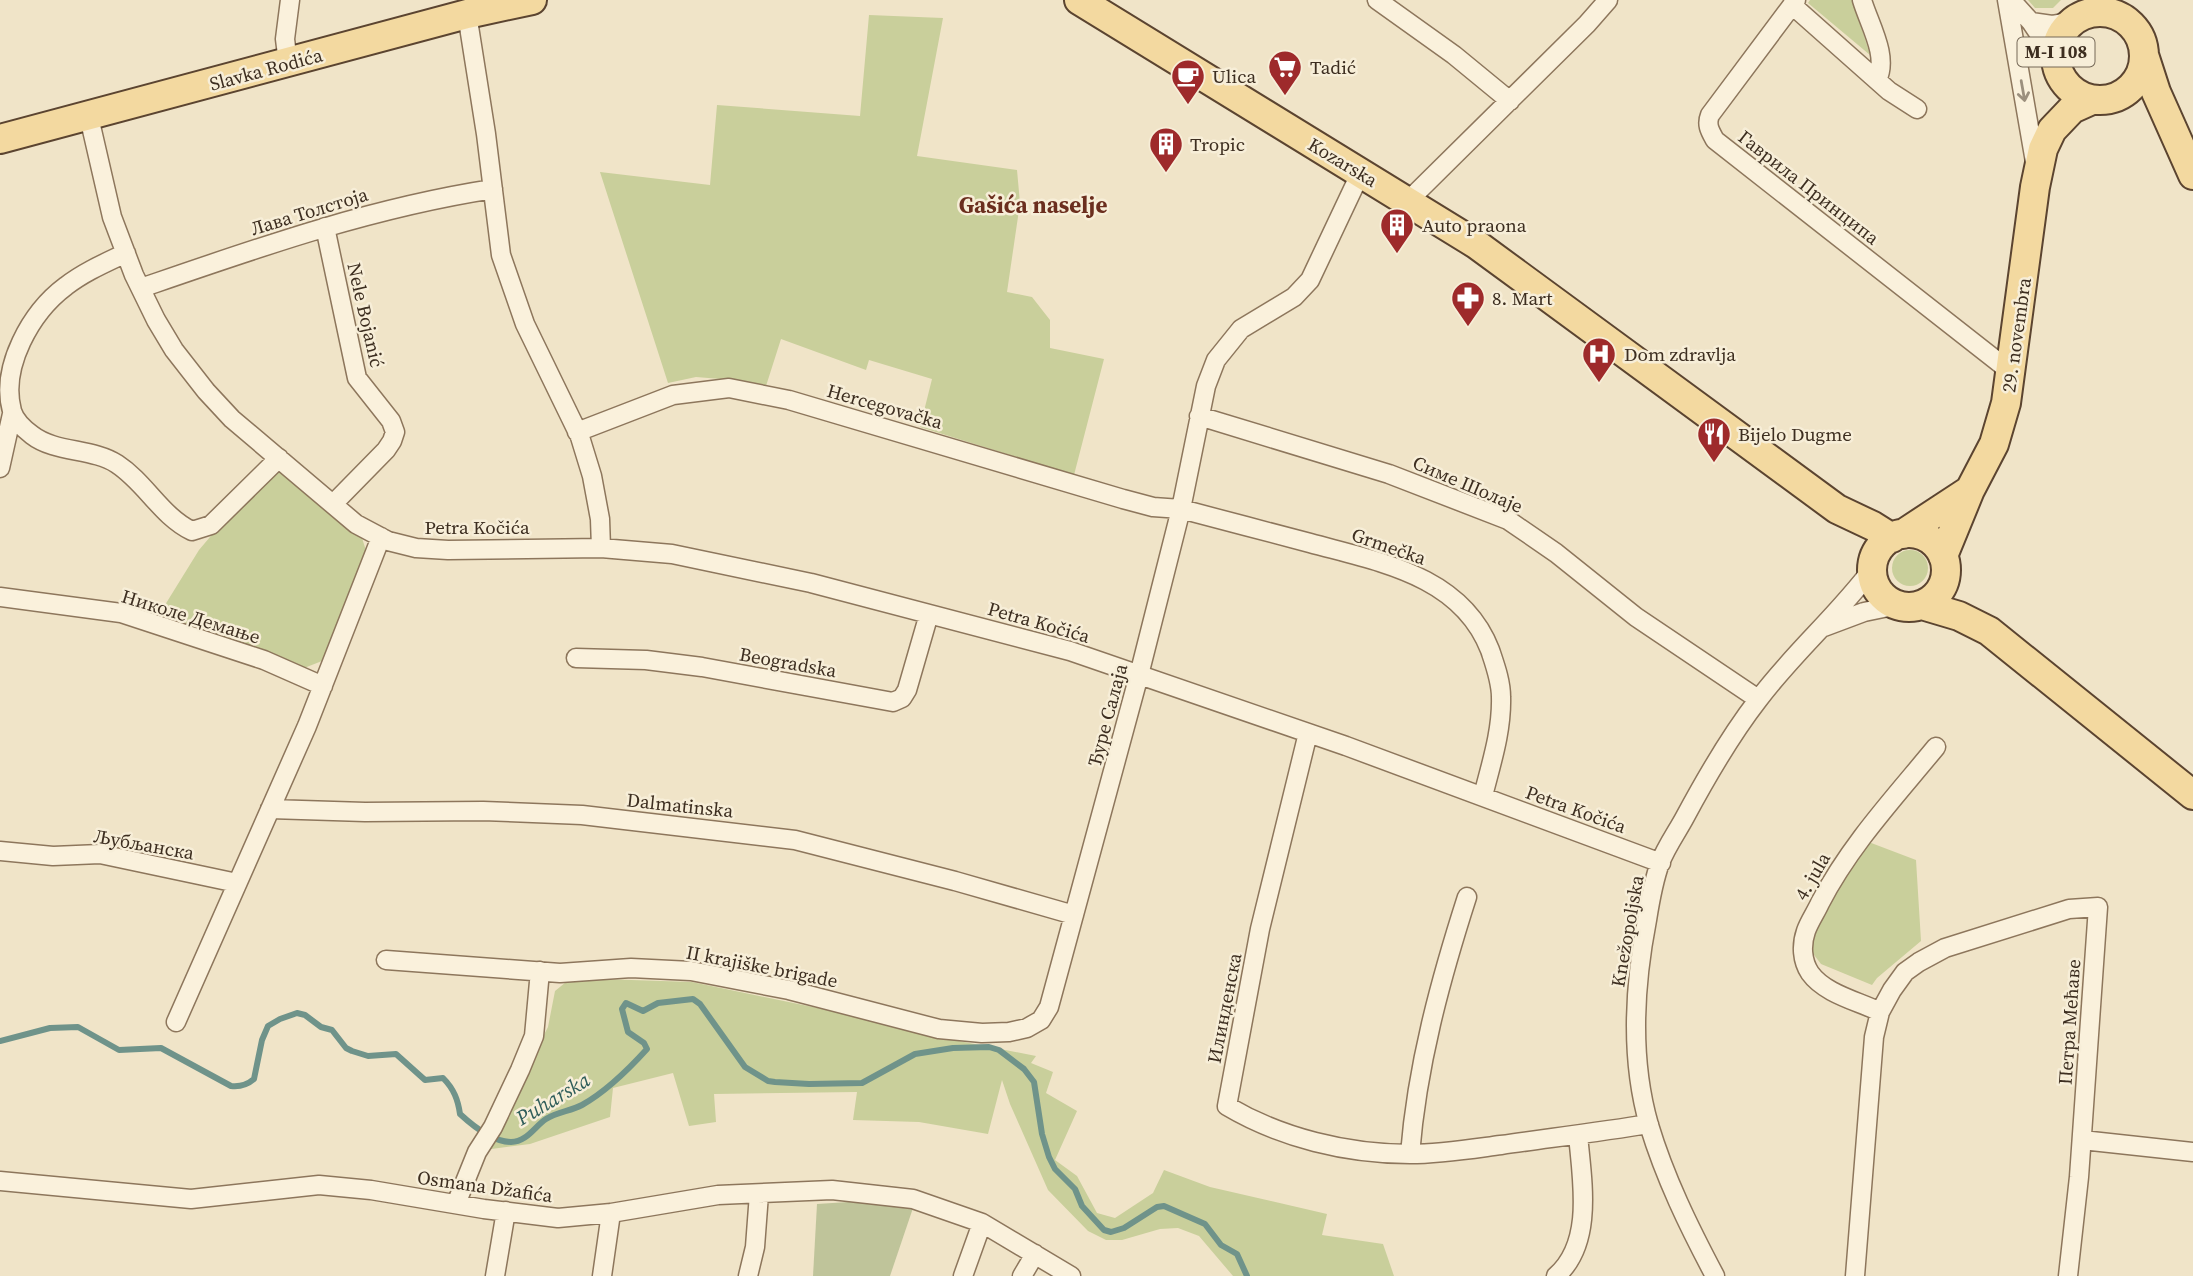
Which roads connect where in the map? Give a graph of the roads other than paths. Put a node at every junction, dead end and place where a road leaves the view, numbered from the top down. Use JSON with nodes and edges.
{"nodes":[{"id":1,"x":290,"y":0,"type":"edge"},
{"id":2,"x":532,"y":0,"type":"edge"},
{"id":3,"x":1079,"y":0,"type":"edge"},
{"id":4,"x":1377,"y":0,"type":"edge"},
{"id":5,"x":1608,"y":0,"type":"edge"},
{"id":6,"x":1862,"y":0,"type":"edge"},
{"id":7,"x":2009,"y":0,"type":"edge"},
{"id":8,"x":1794,"y":2,"type":"edge"},
{"id":9,"x":2120,"y":11,"type":"edge"},
{"id":10,"x":2082,"y":12,"type":"edge"},
{"id":11,"x":467,"y":14,"type":"junction"},
{"id":12,"x":2031,"y":22,"type":"junction"},
{"id":13,"x":2144,"y":55,"type":"junction"},
{"id":14,"x":288,"y":63,"type":"junction"},
{"id":15,"x":2058,"y":66,"type":"junction"},
{"id":16,"x":1877,"y":80,"type":"junction"},
{"id":17,"x":2121,"y":95,"type":"junction"},
{"id":18,"x":2092,"y":100,"type":"junction"},
{"id":19,"x":1510,"y":101,"type":"junction"},
{"id":20,"x":1917,"y":109,"type":"dead end"},
{"id":21,"x":89,"y":117,"type":"junction"},
{"id":22,"x":2171,"y":125,"type":"junction"},
{"id":23,"x":2052,"y":130,"type":"junction"},
{"id":24,"x":0,"y":139,"type":"edge"},
{"id":25,"x":1361,"y":173,"type":"junction"},
{"id":26,"x":2037,"y":174,"type":"junction"},
{"id":27,"x":2193,"y":175,"type":"edge"},
{"id":28,"x":493,"y":189,"type":"junction"},
{"id":29,"x":1408,"y":201,"type":"junction"},
{"id":30,"x":326,"y":227,"type":"junction"},
{"id":31,"x":126,"y":253,"type":"junction"},
{"id":32,"x":141,"y":288,"type":"junction"},
{"id":33,"x":2011,"y":372,"type":"junction"},
{"id":34,"x":12,"y":414,"type":"junction"},
{"id":35,"x":1199,"y":416,"type":"junction"},
{"id":36,"x":577,"y":432,"type":"junction"},
{"id":37,"x":279,"y":458,"type":"junction"},
{"id":38,"x":0,"y":468,"type":"edge"},
{"id":39,"x":1970,"y":490,"type":"junction"},
{"id":40,"x":333,"y":504,"type":"junction"},
{"id":41,"x":1181,"y":509,"type":"junction"},
{"id":42,"x":1837,"y":509,"type":"junction"},
{"id":43,"x":1898,"y":536,"type":"junction"},
{"id":44,"x":381,"y":537,"type":"junction"},
{"id":45,"x":601,"y":548,"type":"junction"},
{"id":46,"x":1945,"y":562,"type":"junction"},
{"id":47,"x":1873,"y":564,"type":"junction"},
{"id":48,"x":0,"y":598,"type":"edge"},
{"id":49,"x":1910,"y":605,"type":"junction"},
{"id":50,"x":929,"y":614,"type":"junction"},
{"id":51,"x":1821,"y":629,"type":"junction"},
{"id":52,"x":1989,"y":631,"type":"junction"},
{"id":53,"x":576,"y":658,"type":"dead end"},
{"id":54,"x":1139,"y":675,"type":"junction"},
{"id":55,"x":323,"y":686,"type":"junction"},
{"id":56,"x":1758,"y":699,"type":"junction"},
{"id":57,"x":1308,"y":733,"type":"junction"},
{"id":58,"x":1936,"y":747,"type":"dead end"},
{"id":59,"x":2193,"y":795,"type":"edge"},
{"id":60,"x":1483,"y":796,"type":"junction"},
{"id":61,"x":270,"y":809,"type":"junction"},
{"id":62,"x":0,"y":851,"type":"edge"},
{"id":63,"x":1661,"y":863,"type":"junction"},
{"id":64,"x":237,"y":883,"type":"junction"},
{"id":65,"x":1467,"y":897,"type":"dead end"},
{"id":66,"x":1074,"y":915,"type":"junction"},
{"id":67,"x":386,"y":960,"type":"dead end"},
{"id":68,"x":540,"y":971,"type":"junction"},
{"id":69,"x":1880,"y":1012,"type":"junction"},
{"id":70,"x":1041,"y":1020,"type":"joint"},
{"id":71,"x":176,"y":1022,"type":"dead end"},
{"id":72,"x":1649,"y":1124,"type":"junction"},
{"id":73,"x":1578,"y":1135,"type":"junction"},
{"id":74,"x":2081,"y":1140,"type":"junction"},
{"id":75,"x":2193,"y":1152,"type":"edge"},
{"id":76,"x":1410,"y":1154,"type":"junction"},
{"id":77,"x":0,"y":1181,"type":"edge"},
{"id":78,"x":759,"y":1194,"type":"junction"},
{"id":79,"x":456,"y":1204,"type":"junction"},
{"id":80,"x":506,"y":1211,"type":"junction"},
{"id":81,"x":611,"y":1213,"type":"junction"},
{"id":82,"x":982,"y":1223,"type":"junction"},
{"id":83,"x":1035,"y":1254,"type":"junction"},
{"id":84,"x":495,"y":1276,"type":"edge"},
{"id":85,"x":602,"y":1276,"type":"edge"},
{"id":86,"x":748,"y":1276,"type":"edge"},
{"id":87,"x":963,"y":1276,"type":"edge"},
{"id":88,"x":1022,"y":1276,"type":"edge"},
{"id":89,"x":1071,"y":1276,"type":"edge"},
{"id":90,"x":1556,"y":1276,"type":"edge"},
{"id":91,"x":1714,"y":1276,"type":"edge"},
{"id":92,"x":1855,"y":1276,"type":"edge"},
{"id":93,"x":2068,"y":1276,"type":"edge"}],
"edges":[{"from":1,"to":14,"type":"street"},
{"from":2,"to":11,"type":"main road","name":"Slavka Rodića"},
{"from":3,"to":25,"type":"main road","name":"Kozarska"},
{"from":4,"to":19,"type":"street"},
{"from":5,"to":19,"type":"street"},
{"from":6,"to":16,"type":"street"},
{"from":7,"to":12,"type":"street"},
{"from":7,"to":26,"type":"street","name":"29. novembra","one_way":true},
{"from":8,"to":16,"type":"street"},
{"from":8,"to":33,"type":"street","name":"Гаврила Принципа"},
{"from":9,"to":10,"type":"main road","number":"M-I 108"},
{"from":9,"to":13,"type":"main road","number":"M-I 108"},
{"from":10,"to":12,"type":"street"},
{"from":10,"to":15,"type":"main road","number":"M-I 108"},
{"from":11,"to":14,"type":"main road","name":"Slavka Rodića"},
{"from":11,"to":28,"type":"street"},
{"from":12,"to":15,"type":"street"},
{"from":13,"to":17,"type":"main road"},
{"from":13,"to":22,"type":"main road","number":"M-I 108"},
{"from":14,"to":21,"type":"main road","name":"Slavka Rodića"},
{"from":15,"to":18,"type":"main road","number":"M-I 108"},
{"from":15,"to":23,"type":"main road","name":"29. novembra"},
{"from":16,"to":20,"type":"street"},
{"from":17,"to":18,"type":"main road"},
{"from":17,"to":22,"type":"main road"},
{"from":18,"to":23,"type":"main road","name":"29. novembra"},
{"from":19,"to":29,"type":"street"},
{"from":21,"to":24,"type":"main road","name":"Slavka Rodića"},
{"from":21,"to":31,"type":"street","name":"Petra Kočića"},
{"from":22,"to":27,"type":"main road","number":"M-I 108"},
{"from":23,"to":26,"type":"main road","name":"29. novembra"},
{"from":25,"to":29,"type":"main road","name":"Kozarska"},
{"from":25,"to":35,"type":"street","name":"Ђуре Салаја"},
{"from":26,"to":33,"type":"main road","name":"29. novembra"},
{"from":28,"to":30,"type":"street","name":"Лава Толстоја"},
{"from":28,"to":36,"type":"street"},
{"from":29,"to":42,"type":"main road","name":"Kozarska"},
{"from":30,"to":32,"type":"street","name":"Лава Толстоја"},
{"from":30,"to":40,"type":"street","name":"Nele Bojanić"},
{"from":31,"to":32,"type":"street","name":"Petra Kočića"},
{"from":31,"to":34,"type":"street"},
{"from":32,"to":37,"type":"street","name":"Petra Kočića"},
{"from":33,"to":39,"type":"main road","name":"29. novembra"},
{"from":34,"to":37,"type":"street"},
{"from":34,"to":38,"type":"street"},
{"from":35,"to":41,"type":"street","name":"Ђуре Салаја"},
{"from":35,"to":56,"type":"street","name":"Симе Шолаје"},
{"from":36,"to":41,"type":"street","name":"Hercegovačka"},
{"from":36,"to":45,"type":"street"},
{"from":37,"to":40,"type":"street","name":"Petra Kočića"},
{"from":39,"to":43,"type":"main road","name":"29. novembra"},
{"from":39,"to":46,"type":"main road","name":"29. novembra"},
{"from":40,"to":44,"type":"street","name":"Petra Kočića"},
{"from":41,"to":54,"type":"street","name":"Ђуре Салаја"},
{"from":41,"to":60,"type":"street","name":"Grmečka"},
{"from":42,"to":43,"type":"main road"},
{"from":42,"to":47,"type":"main road"},
{"from":43,"to":46,"type":"main road"},
{"from":43,"to":47,"type":"main road"},
{"from":44,"to":45,"type":"street","name":"Petra Kočića"},
{"from":44,"to":55,"type":"street"},
{"from":45,"to":50,"type":"street","name":"Petra Kočića"},
{"from":46,"to":49,"type":"main road"},
{"from":46,"to":52,"type":"main road"},
{"from":47,"to":49,"type":"main road"},
{"from":47,"to":51,"type":"street","name":"Knežopoljska"},
{"from":48,"to":55,"type":"street","name":"Николе Демање"},
{"from":49,"to":51,"type":"street"},
{"from":49,"to":52,"type":"main road"},
{"from":50,"to":53,"type":"street","name":"Beogradska"},
{"from":50,"to":54,"type":"street","name":"Petra Kočića"},
{"from":51,"to":56,"type":"street","name":"Knežopoljska"},
{"from":52,"to":59,"type":"main road"},
{"from":54,"to":57,"type":"street","name":"Petra Kočića"},
{"from":54,"to":66,"type":"street","name":"Ђуре Салаја"},
{"from":55,"to":61,"type":"street"},
{"from":56,"to":63,"type":"street","name":"Knežopoljska"},
{"from":57,"to":60,"type":"street","name":"Petra Kočića"},
{"from":57,"to":76,"type":"street","name":"Илинденска"},
{"from":58,"to":69,"type":"street","name":"4. jula"},
{"from":60,"to":63,"type":"street","name":"Petra Kočića"},
{"from":61,"to":64,"type":"street"},
{"from":61,"to":66,"type":"street","name":"Dalmatinska"},
{"from":62,"to":64,"type":"street","name":"Љубљанска"},
{"from":63,"to":72,"type":"street","name":"Knežopoljska"},
{"from":64,"to":71,"type":"street"},
{"from":65,"to":76,"type":"street"},
{"from":66,"to":70,"type":"street","name":"Ђуре Салаја"},
{"from":67,"to":68,"type":"street","name":"II krajiške brigade"},
{"from":68,"to":70,"type":"street","name":"II krajiške brigade"},
{"from":68,"to":79,"type":"street"},
{"from":69,"to":74,"type":"street","name":"Петра Мећаве"},
{"from":69,"to":92,"type":"street"},
{"from":72,"to":73,"type":"street","name":"Илинденска"},
{"from":72,"to":91,"type":"street","name":"Knežopoljska"},
{"from":73,"to":76,"type":"street","name":"Илинденска"},
{"from":73,"to":90,"type":"street"},
{"from":74,"to":75,"type":"street"},
{"from":74,"to":93,"type":"street","name":"Петра Мећаве"},
{"from":77,"to":79,"type":"street","name":"Osmana Džafića"},
{"from":78,"to":81,"type":"street","name":"Osmana Džafića"},
{"from":78,"to":82,"type":"street","name":"Osmana Džafića"},
{"from":78,"to":86,"type":"street"},
{"from":79,"to":80,"type":"street","name":"Osmana Džafića"},
{"from":80,"to":81,"type":"street","name":"Osmana Džafića"},
{"from":80,"to":84,"type":"street"},
{"from":81,"to":85,"type":"street"},
{"from":82,"to":83,"type":"street","name":"Osmana Džafića"},
{"from":82,"to":87,"type":"street"},
{"from":83,"to":88,"type":"street"},
{"from":83,"to":89,"type":"street","name":"Osmana Džafića"}]}
